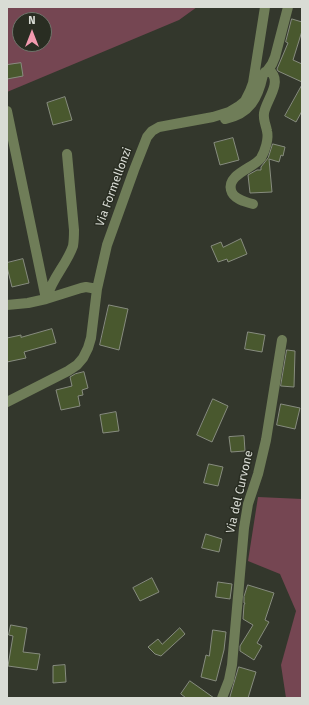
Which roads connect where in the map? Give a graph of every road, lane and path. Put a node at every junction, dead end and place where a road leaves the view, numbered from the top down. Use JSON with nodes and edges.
{"nodes":[{"id":1,"x":265,"y":7,"type":"edge"},
{"id":2,"x":288,"y":7,"type":"edge"},
{"id":3,"x":267,"y":71,"type":"junction"},
{"id":4,"x":7,"y":111,"type":"edge"},
{"id":5,"x":213,"y":117,"type":"junction"},
{"id":6,"x":67,"y":154,"type":"dead end"},
{"id":7,"x":253,"y":204,"type":"dead end"},
{"id":8,"x":97,"y":289,"type":"junction"},
{"id":9,"x":46,"y":298,"type":"junction"},
{"id":10,"x":7,"y":305,"type":"edge"},
{"id":11,"x":282,"y":340,"type":"dead end"},
{"id":12,"x":7,"y":402,"type":"edge"},
{"id":13,"x":222,"y":698,"type":"edge"}],
"edges":[{"from":1,"to":5,"type":"street","name":"Via Formellonzi"},
{"from":2,"to":3,"type":"street"},
{"from":3,"to":5,"type":"street"},
{"from":3,"to":7,"type":"street"},
{"from":4,"to":9,"type":"street"},
{"from":5,"to":8,"type":"street","name":"Via Formellonzi"},
{"from":6,"to":9,"type":"street"},
{"from":8,"to":9,"type":"street"},
{"from":8,"to":12,"type":"street","name":"Via Formellonzi"},
{"from":9,"to":10,"type":"street"},
{"from":11,"to":13,"type":"street","name":"Via del Curvone"}]}
